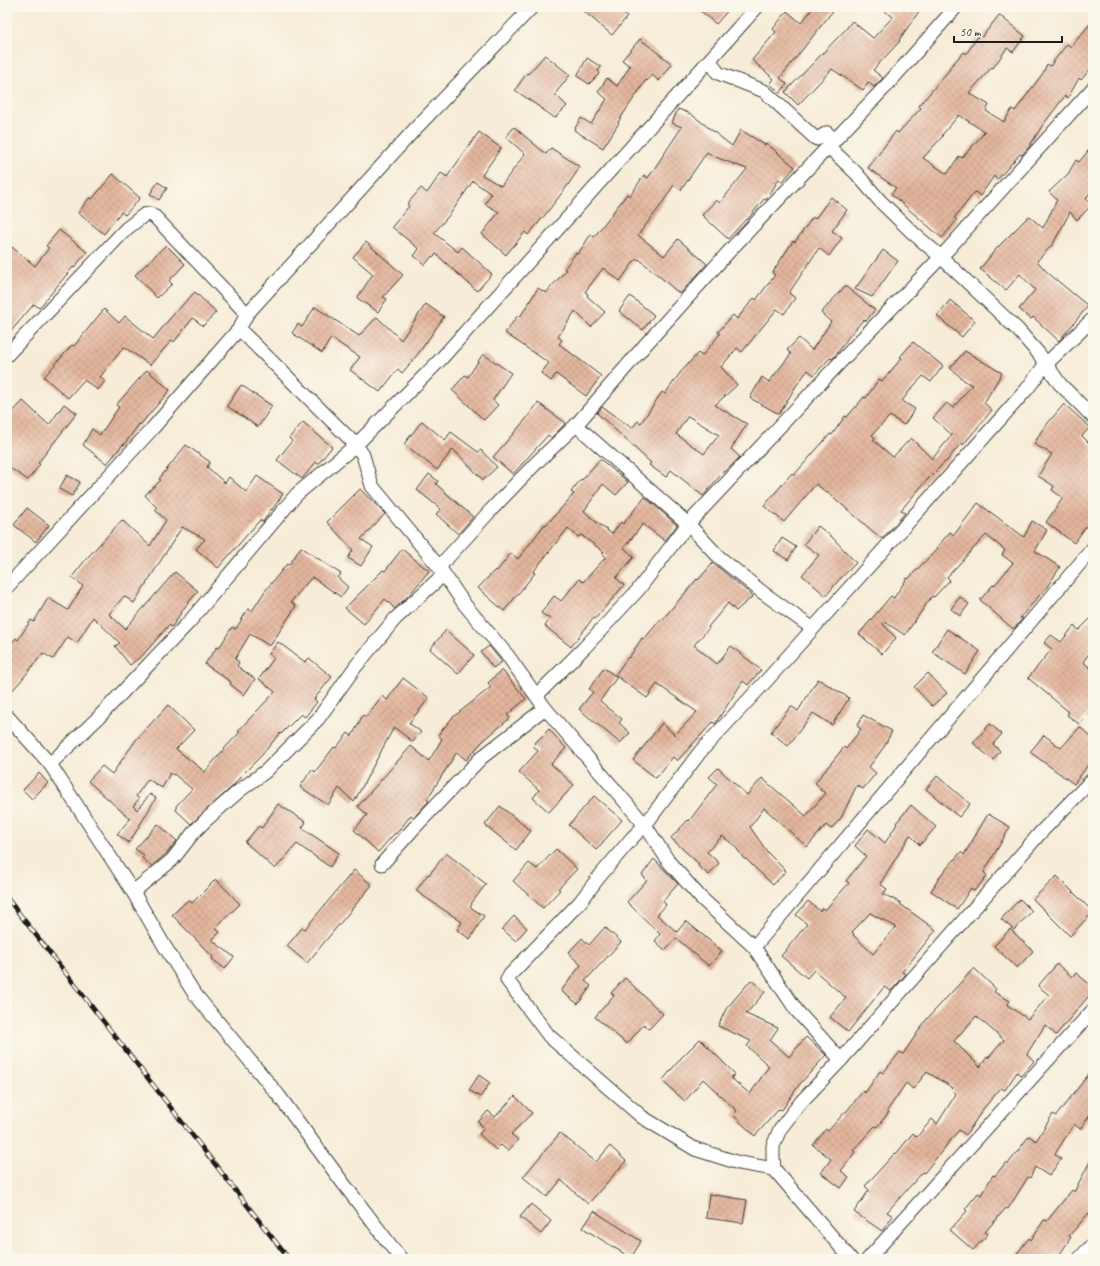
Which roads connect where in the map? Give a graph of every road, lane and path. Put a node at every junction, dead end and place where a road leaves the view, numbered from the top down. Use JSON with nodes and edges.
{"nodes":[{"id":1,"x":532,"y":7,"type":"edge"},
{"id":2,"x":757,"y":7,"type":"edge"},
{"id":3,"x":956,"y":7,"type":"edge"},
{"id":4,"x":710,"y":60,"type":"junction"},
{"id":5,"x":1093,"y":88,"type":"edge"},
{"id":6,"x":832,"y":143,"type":"junction"},
{"id":7,"x":941,"y":257,"type":"junction"},
{"id":8,"x":247,"y":314,"type":"junction"},
{"id":9,"x":1093,"y":319,"type":"edge"},
{"id":10,"x":239,"y":330,"type":"junction"},
{"id":11,"x":7,"y":355,"type":"edge"},
{"id":12,"x":1046,"y":365,"type":"junction"},
{"id":13,"x":1093,"y":417,"type":"edge"},
{"id":14,"x":576,"y":425,"type":"junction"},
{"id":15,"x":356,"y":445,"type":"junction"},
{"id":16,"x":688,"y":524,"type":"junction"},
{"id":17,"x":1093,"y":548,"type":"edge"},
{"id":18,"x":441,"y":571,"type":"junction"},
{"id":19,"x":7,"y":587,"type":"edge"},
{"id":20,"x":812,"y":628,"type":"junction"},
{"id":21,"x":537,"y":695,"type":"junction"},
{"id":22,"x":545,"y":708,"type":"junction"},
{"id":23,"x":7,"y":716,"type":"edge"},
{"id":24,"x":50,"y":764,"type":"junction"},
{"id":25,"x":1093,"y":779,"type":"edge"},
{"id":26,"x":645,"y":825,"type":"junction"},
{"id":27,"x":382,"y":864,"type":"dead end"},
{"id":28,"x":133,"y":892,"type":"junction"},
{"id":29,"x":754,"y":947,"type":"junction"},
{"id":30,"x":1093,"y":1010,"type":"edge"},
{"id":31,"x":841,"y":1060,"type":"junction"},
{"id":32,"x":774,"y":1169,"type":"junction"},
{"id":33,"x":1093,"y":1244,"type":"edge"},
{"id":34,"x":401,"y":1259,"type":"edge"},
{"id":35,"x":851,"y":1259,"type":"edge"},
{"id":36,"x":868,"y":1259,"type":"edge"},
{"id":37,"x":1079,"y":1259,"type":"edge"}],
"edges":[{"from":1,"to":8,"type":"street"},
{"from":2,"to":4,"type":"street"},
{"from":3,"to":6,"type":"street"},
{"from":4,"to":6,"type":"street"},
{"from":4,"to":15,"type":"street"},
{"from":5,"to":7,"type":"street"},
{"from":6,"to":7,"type":"street"},
{"from":6,"to":14,"type":"street"},
{"from":7,"to":12,"type":"street"},
{"from":7,"to":16,"type":"street"},
{"from":8,"to":10,"type":"street"},
{"from":8,"to":11,"type":"street"},
{"from":9,"to":12,"type":"street"},
{"from":10,"to":15,"type":"street"},
{"from":10,"to":19,"type":"street"},
{"from":12,"to":13,"type":"street"},
{"from":12,"to":20,"type":"street"},
{"from":14,"to":16,"type":"street"},
{"from":14,"to":18,"type":"street"},
{"from":15,"to":18,"type":"street"},
{"from":15,"to":24,"type":"street"},
{"from":16,"to":20,"type":"street"},
{"from":16,"to":21,"type":"street"},
{"from":17,"to":29,"type":"street"},
{"from":18,"to":21,"type":"street"},
{"from":18,"to":28,"type":"street"},
{"from":20,"to":26,"type":"street"},
{"from":21,"to":22,"type":"street"},
{"from":22,"to":26,"type":"street"},
{"from":22,"to":27,"type":"street"},
{"from":23,"to":24,"type":"street"},
{"from":24,"to":28,"type":"street"},
{"from":25,"to":31,"type":"street"},
{"from":26,"to":29,"type":"street"},
{"from":26,"to":32,"type":"street"},
{"from":28,"to":34,"type":"street"},
{"from":29,"to":31,"type":"street"},
{"from":30,"to":36,"type":"street"},
{"from":31,"to":32,"type":"street"},
{"from":32,"to":35,"type":"street"},
{"from":33,"to":37,"type":"street"}]}
